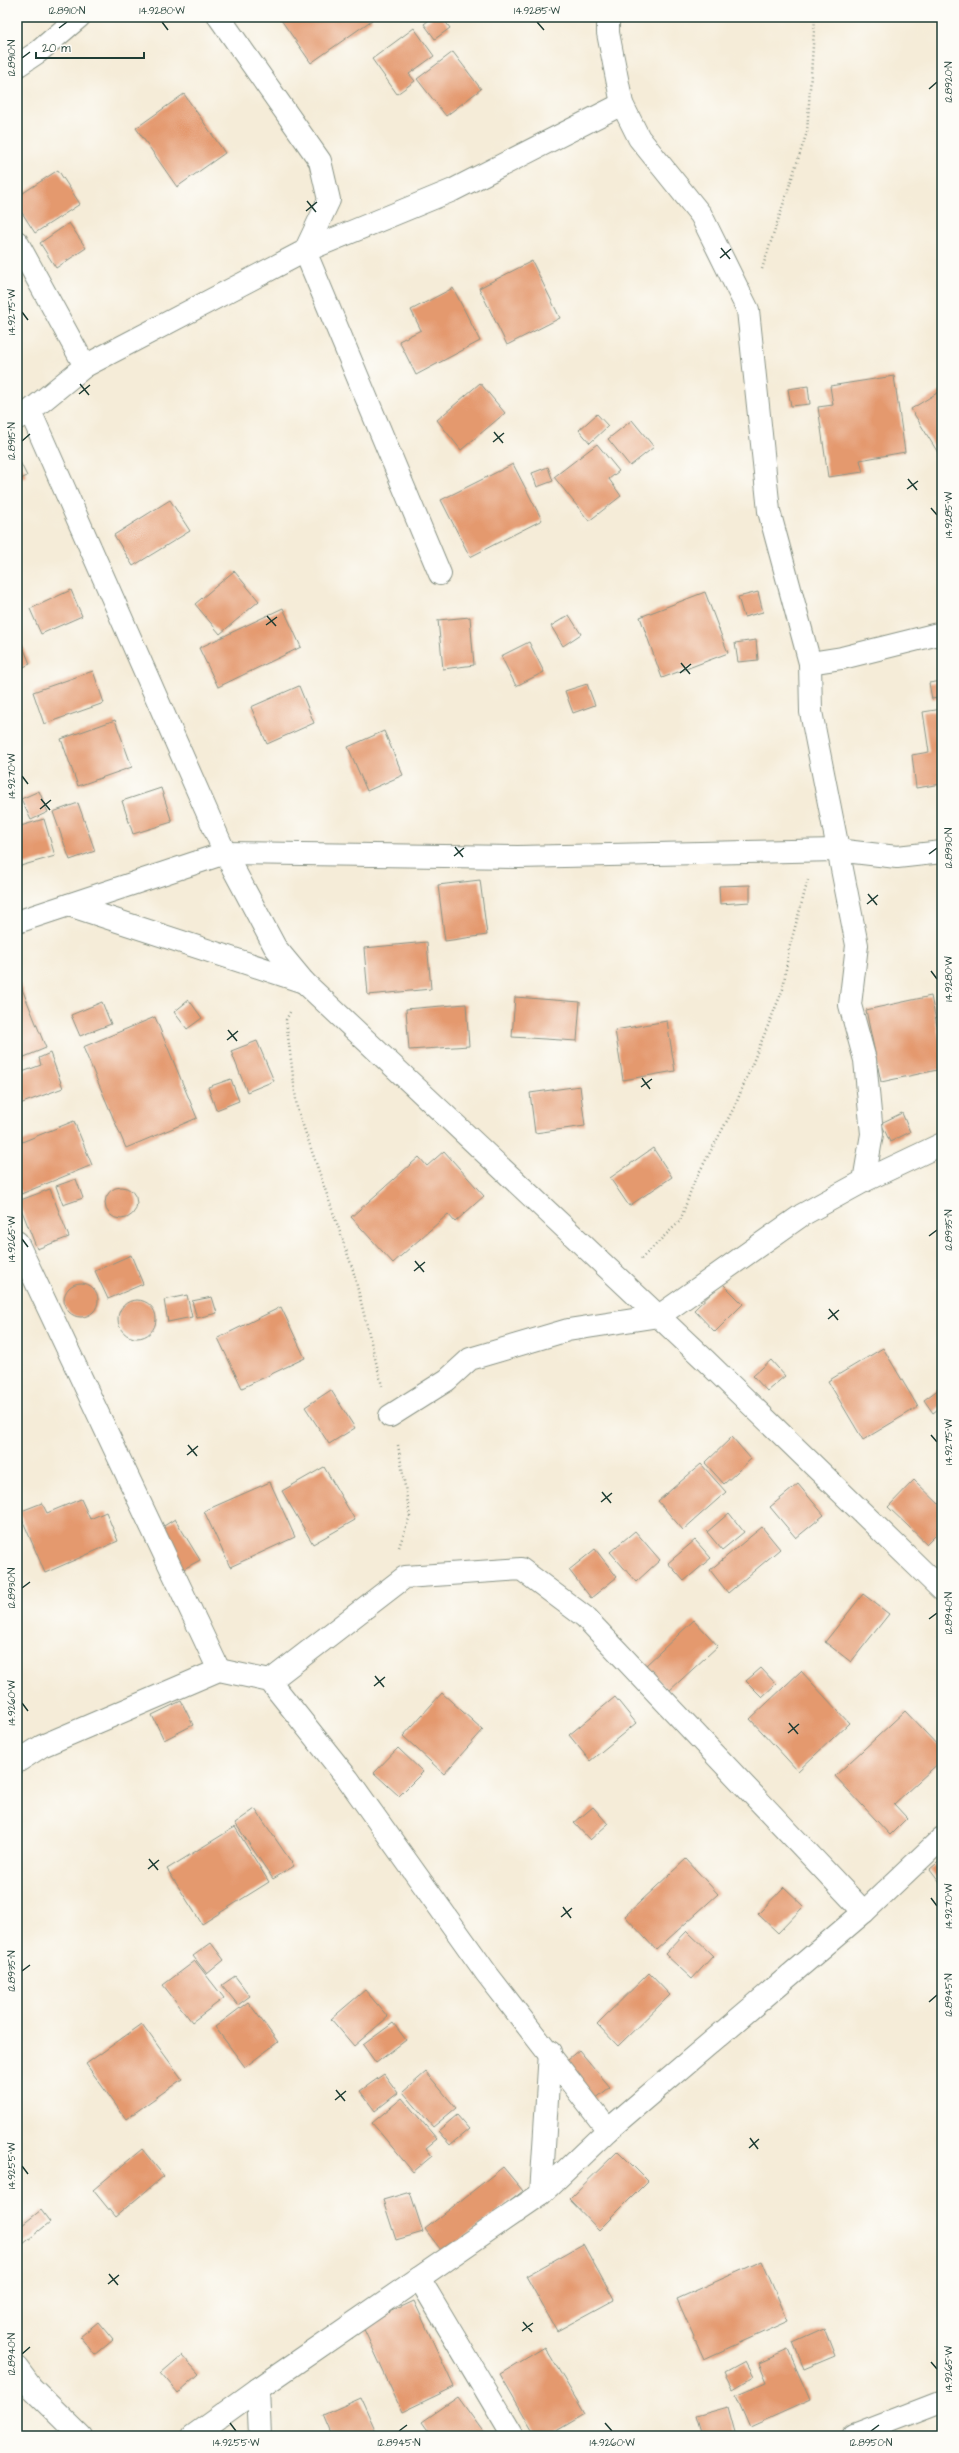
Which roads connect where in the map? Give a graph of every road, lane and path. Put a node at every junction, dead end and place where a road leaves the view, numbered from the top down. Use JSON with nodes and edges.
{"nodes":[{"id":1,"x":79,"y":17,"type":"edge"},
{"id":2,"x":219,"y":17,"type":"edge"},
{"id":3,"x":608,"y":17,"type":"edge"},
{"id":4,"x":815,"y":17,"type":"edge"},
{"id":5,"x":17,"y":66,"type":"edge"},
{"id":6,"x":622,"y":104,"type":"junction"},
{"id":7,"x":17,"y":242,"type":"edge"},
{"id":8,"x":306,"y":251,"type":"junction"},
{"id":9,"x":748,"y":310,"type":"junction"},
{"id":10,"x":84,"y":366,"type":"junction"},
{"id":11,"x":24,"y":415,"type":"edge"},
{"id":12,"x":440,"y":574,"type":"dead end"},
{"id":13,"x":942,"y":633,"type":"edge"},
{"id":14,"x":810,"y":663,"type":"junction"},
{"id":15,"x":826,"y":850,"type":"junction"},
{"id":16,"x":942,"y":852,"type":"edge"},
{"id":17,"x":226,"y":853,"type":"junction"},
{"id":18,"x":69,"y":905,"type":"junction"},
{"id":19,"x":17,"y":922,"type":"edge"},
{"id":20,"x":304,"y":982,"type":"junction"},
{"id":21,"x":942,"y":1144,"type":"edge"},
{"id":22,"x":864,"y":1181,"type":"junction"},
{"id":23,"x":17,"y":1242,"type":"edge"},
{"id":24,"x":620,"y":1280,"type":"junction"},
{"id":25,"x":658,"y":1316,"type":"junction"},
{"id":26,"x":390,"y":1416,"type":"junction"},
{"id":27,"x":397,"y":1553,"type":"dead end"},
{"id":28,"x":942,"y":1590,"type":"edge"},
{"id":29,"x":219,"y":1670,"type":"junction"},
{"id":30,"x":270,"y":1681,"type":"junction"},
{"id":31,"x":17,"y":1762,"type":"edge"},
{"id":32,"x":942,"y":1838,"type":"edge"},
{"id":33,"x":864,"y":1912,"type":"junction"},
{"id":34,"x":550,"y":2052,"type":"junction"},
{"id":35,"x":608,"y":2130,"type":"junction"},
{"id":36,"x":541,"y":2194,"type":"junction"},
{"id":37,"x":420,"y":2278,"type":"junction"},
{"id":38,"x":17,"y":2368,"type":"edge"},
{"id":39,"x":258,"y":2389,"type":"junction"},
{"id":40,"x":942,"y":2402,"type":"edge"},
{"id":41,"x":81,"y":2436,"type":"edge"},
{"id":42,"x":193,"y":2436,"type":"edge"},
{"id":43,"x":260,"y":2436,"type":"edge"},
{"id":44,"x":513,"y":2436,"type":"edge"},
{"id":45,"x":854,"y":2436,"type":"edge"}],
"edges":[{"from":1,"to":5,"type":"street"},
{"from":2,"to":8,"type":"street"},
{"from":3,"to":6,"type":"street"},
{"from":4,"to":9,"type":"path"},
{"from":6,"to":8,"type":"street"},
{"from":6,"to":9,"type":"street"},
{"from":7,"to":10,"type":"street"},
{"from":8,"to":10,"type":"street"},
{"from":8,"to":12,"type":"street"},
{"from":9,"to":14,"type":"street"},
{"from":10,"to":11,"type":"street"},
{"from":11,"to":17,"type":"street"},
{"from":13,"to":14,"type":"street"},
{"from":14,"to":15,"type":"street"},
{"from":15,"to":16,"type":"street"},
{"from":15,"to":17,"type":"street"},
{"from":15,"to":22,"type":"street"},
{"from":15,"to":24,"type":"path"},
{"from":17,"to":18,"type":"street"},
{"from":17,"to":20,"type":"street"},
{"from":18,"to":19,"type":"street"},
{"from":18,"to":20,"type":"street"},
{"from":20,"to":24,"type":"street"},
{"from":20,"to":26,"type":"path"},
{"from":21,"to":22,"type":"street"},
{"from":22,"to":25,"type":"street"},
{"from":23,"to":29,"type":"street"},
{"from":24,"to":25,"type":"street"},
{"from":25,"to":26,"type":"street"},
{"from":25,"to":28,"type":"street"},
{"from":26,"to":27,"type":"path"},
{"from":29,"to":30,"type":"street"},
{"from":29,"to":31,"type":"street"},
{"from":30,"to":33,"type":"street"},
{"from":30,"to":34,"type":"street"},
{"from":32,"to":33,"type":"street"},
{"from":33,"to":35,"type":"street"},
{"from":34,"to":35,"type":"street"},
{"from":34,"to":36,"type":"street"},
{"from":35,"to":36,"type":"street"},
{"from":36,"to":37,"type":"street"},
{"from":37,"to":39,"type":"street"},
{"from":37,"to":44,"type":"street"},
{"from":38,"to":41,"type":"street"},
{"from":39,"to":42,"type":"street"},
{"from":39,"to":43,"type":"street"},
{"from":40,"to":45,"type":"street"}]}
